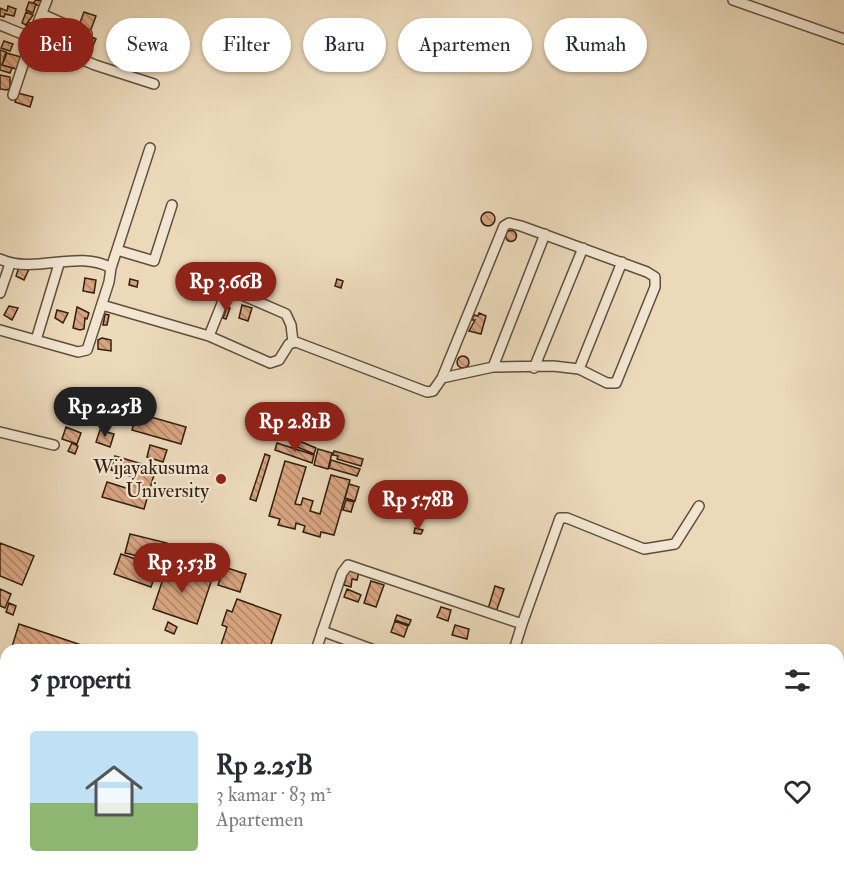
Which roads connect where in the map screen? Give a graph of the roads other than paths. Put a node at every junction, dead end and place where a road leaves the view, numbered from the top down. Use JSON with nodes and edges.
{"nodes":[{"id":1,"x":47,"y":0,"type":"edge"},
{"id":2,"x":733,"y":0,"type":"edge"},
{"id":3,"x":42,"y":14,"type":"junction"},
{"id":4,"x":40,"y":18,"type":"edge"},
{"id":5,"x":51,"y":18,"type":"edge"},
{"id":6,"x":0,"y":25,"type":"edge"},
{"id":7,"x":18,"y":32,"type":"edge"},
{"id":8,"x":844,"y":39,"type":"edge"},
{"id":9,"x":94,"y":65,"type":"edge"},
{"id":10,"x":21,"y":72,"type":"edge"},
{"id":11,"x":153,"y":84,"type":"dead end"},
{"id":12,"x":13,"y":95,"type":"dead end"},
{"id":13,"x":150,"y":148,"type":"dead end"},
{"id":14,"x":172,"y":205,"type":"dead end"},
{"id":15,"x":545,"y":234,"type":"junction"},
{"id":16,"x":583,"y":248,"type":"junction"},
{"id":17,"x":117,"y":250,"type":"junction"},
{"id":18,"x":0,"y":259,"type":"edge"},
{"id":19,"x":622,"y":262,"type":"junction"},
{"id":20,"x":10,"y":264,"type":"junction"},
{"id":21,"x":59,"y":264,"type":"junction"},
{"id":22,"x":111,"y":268,"type":"junction"},
{"id":23,"x":0,"y":293,"type":"edge"},
{"id":24,"x":102,"y":304,"type":"junction"},
{"id":25,"x":0,"y":330,"type":"edge"},
{"id":26,"x":208,"y":336,"type":"junction"},
{"id":27,"x":36,"y":340,"type":"junction"},
{"id":28,"x":293,"y":342,"type":"junction"},
{"id":29,"x":493,"y":368,"type":"junction"},
{"id":30,"x":534,"y":368,"type":"junction"},
{"id":31,"x":579,"y":369,"type":"junction"},
{"id":32,"x":442,"y":378,"type":"junction"},
{"id":33,"x":0,"y":432,"type":"edge"},
{"id":34,"x":54,"y":444,"type":"dead end"},
{"id":35,"x":699,"y":506,"type":"dead end"},
{"id":36,"x":522,"y":624,"type":"junction"},
{"id":37,"x":322,"y":631,"type":"junction"},
{"id":38,"x":318,"y":644,"type":"edge"},
{"id":39,"x":358,"y":644,"type":"edge"},
{"id":40,"x":516,"y":644,"type":"edge"}],
"edges":[{"from":1,"to":3,"type":"street"},
{"from":2,"to":8,"type":"street"},
{"from":3,"to":4,"type":"street"},
{"from":3,"to":5,"type":"street"},
{"from":6,"to":7,"type":"street"},
{"from":9,"to":11,"type":"street"},
{"from":10,"to":12,"type":"street"},
{"from":13,"to":17,"type":"street"},
{"from":14,"to":17,"type":"street"},
{"from":15,"to":16,"type":"street"},
{"from":15,"to":29,"type":"street"},
{"from":15,"to":32,"type":"street"},
{"from":16,"to":19,"type":"street"},
{"from":16,"to":30,"type":"street"},
{"from":17,"to":22,"type":"street"},
{"from":18,"to":20,"type":"street"},
{"from":19,"to":31,"type":"street"},
{"from":19,"to":31,"type":"street"},
{"from":20,"to":21,"type":"street"},
{"from":20,"to":23,"type":"street"},
{"from":21,"to":22,"type":"street"},
{"from":21,"to":27,"type":"street"},
{"from":22,"to":24,"type":"street"},
{"from":24,"to":26,"type":"street"},
{"from":24,"to":27,"type":"street"},
{"from":25,"to":27,"type":"street"},
{"from":26,"to":28,"type":"street"},
{"from":26,"to":28,"type":"street"},
{"from":28,"to":32,"type":"street"},
{"from":29,"to":30,"type":"street"},
{"from":29,"to":32,"type":"street"},
{"from":30,"to":31,"type":"street"},
{"from":33,"to":34,"type":"street"},
{"from":35,"to":36,"type":"street"},
{"from":36,"to":37,"type":"street"},
{"from":36,"to":40,"type":"street"},
{"from":37,"to":38,"type":"street"},
{"from":37,"to":39,"type":"street"}]}
